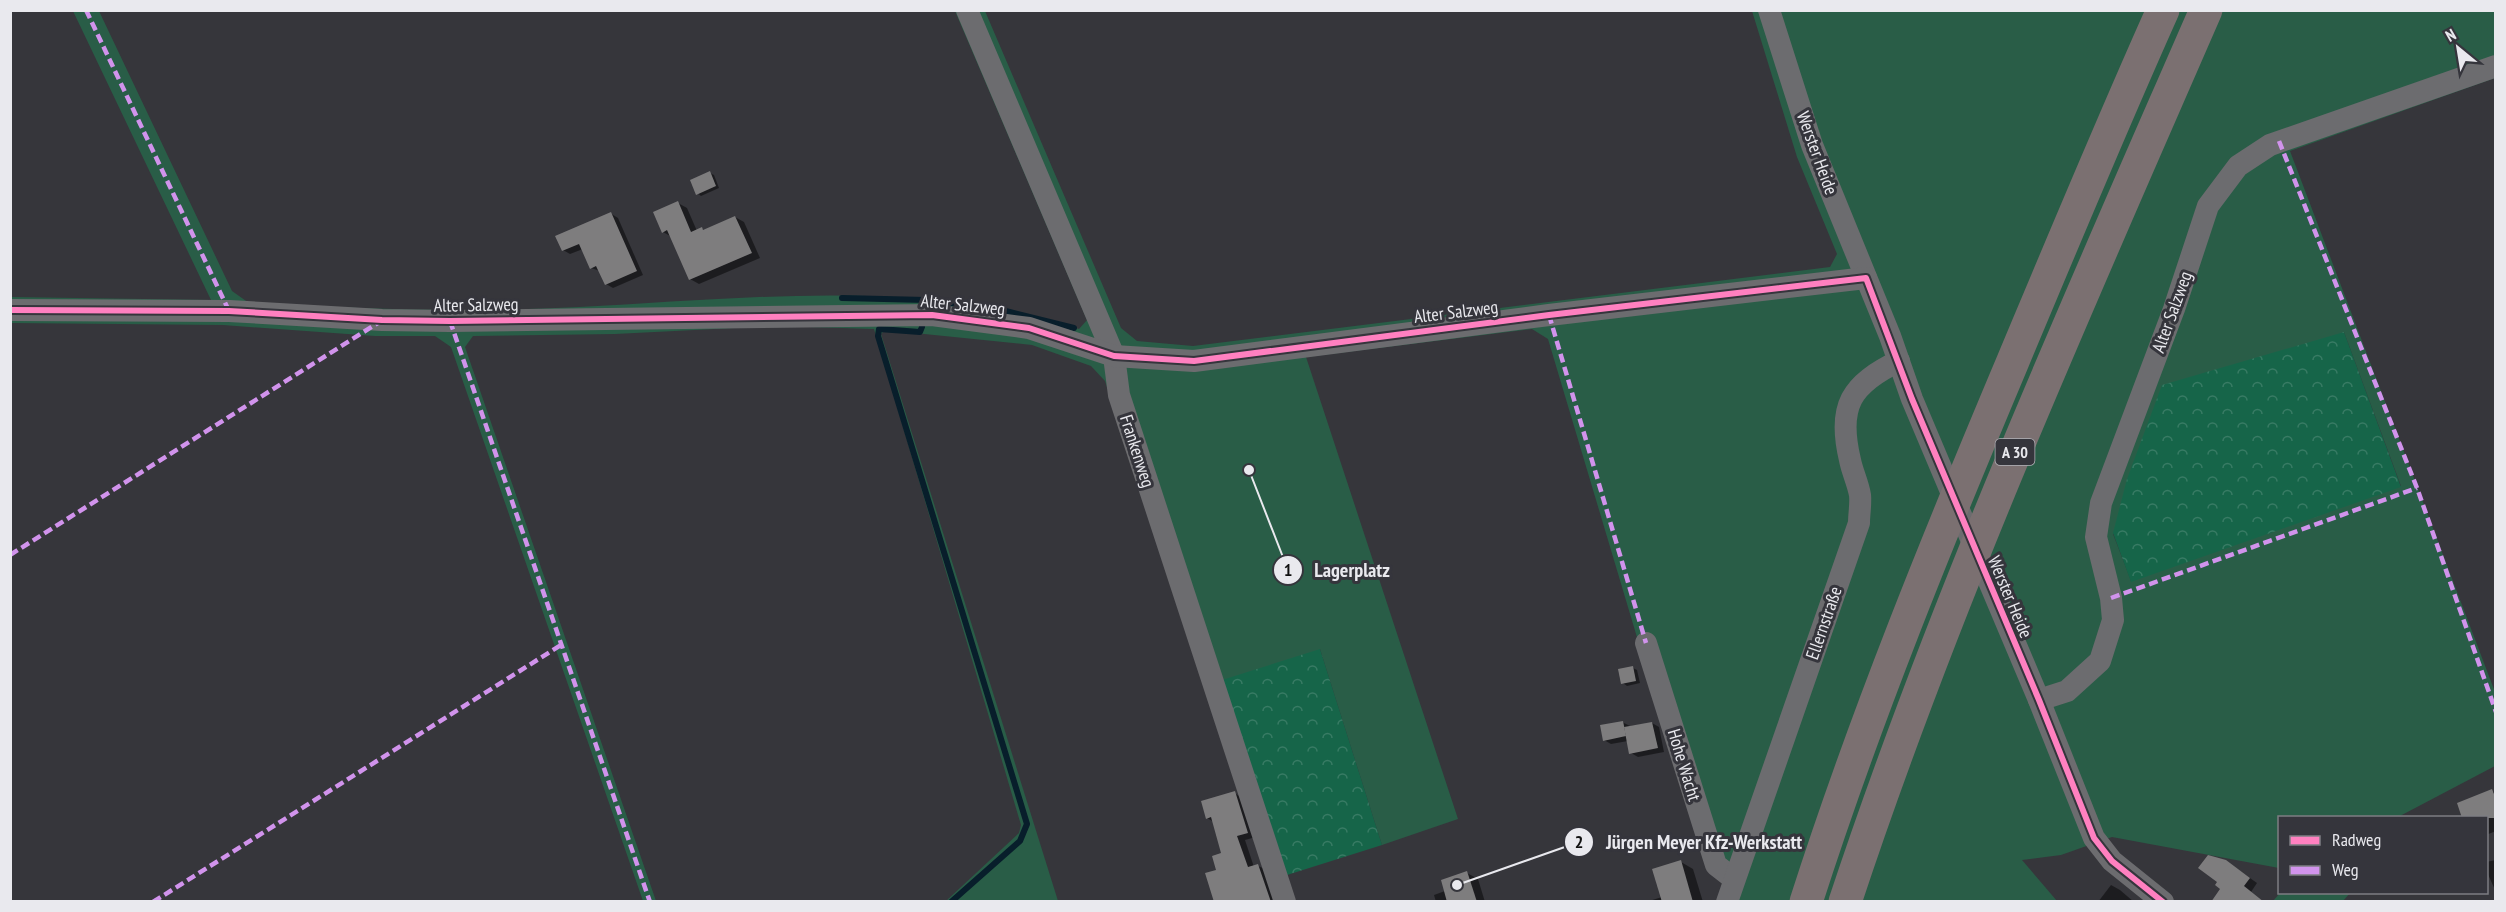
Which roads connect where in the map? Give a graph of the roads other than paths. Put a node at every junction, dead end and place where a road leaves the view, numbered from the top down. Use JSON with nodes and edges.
{"nodes":[{"id":1,"x":968,"y":10,"type":"edge"},
{"id":2,"x":1769,"y":10,"type":"edge"},
{"id":3,"x":2163,"y":10,"type":"edge"},
{"id":4,"x":2206,"y":10,"type":"edge"},
{"id":5,"x":2496,"y":66,"type":"edge"},
{"id":6,"x":1866,"y":278,"type":"junction"},
{"id":7,"x":10,"y":310,"type":"edge"},
{"id":8,"x":1114,"y":357,"type":"junction"},
{"id":9,"x":1899,"y":361,"type":"junction"},
{"id":10,"x":1646,"y":644,"type":"dead end"},
{"id":11,"x":2039,"y":700,"type":"junction"},
{"id":12,"x":1734,"y":879,"type":"junction"},
{"id":13,"x":1285,"y":902,"type":"edge"},
{"id":14,"x":1727,"y":902,"type":"edge"},
{"id":15,"x":1806,"y":902,"type":"edge"},
{"id":16,"x":1845,"y":902,"type":"edge"},
{"id":17,"x":2163,"y":902,"type":"edge"}],
"edges":[{"from":1,"to":8,"type":"street","name":"Frankenweg"},
{"from":2,"to":6,"type":"street","name":"Werster Heide"},
{"from":3,"to":15,"type":"highway","number":"A 30"},
{"from":4,"to":16,"type":"highway","number":"A 30"},
{"from":5,"to":11,"type":"street","name":"Alter Salzweg"},
{"from":6,"to":8,"type":"street","name":"Alter Salzweg"},
{"from":6,"to":9,"type":"street","name":"Werster Heide"},
{"from":7,"to":8,"type":"street","name":"Alter Salzweg"},
{"from":8,"to":13,"type":"street","name":"Frankenweg"},
{"from":9,"to":11,"type":"street","name":"Werster Heide"},
{"from":9,"to":12,"type":"street","name":"Ellernstraße"},
{"from":10,"to":12,"type":"street","name":"Hohe Wacht"},
{"from":11,"to":17,"type":"street","name":"Werster Heide"},
{"from":12,"to":14,"type":"street","name":"Ellernstraße"}]}
